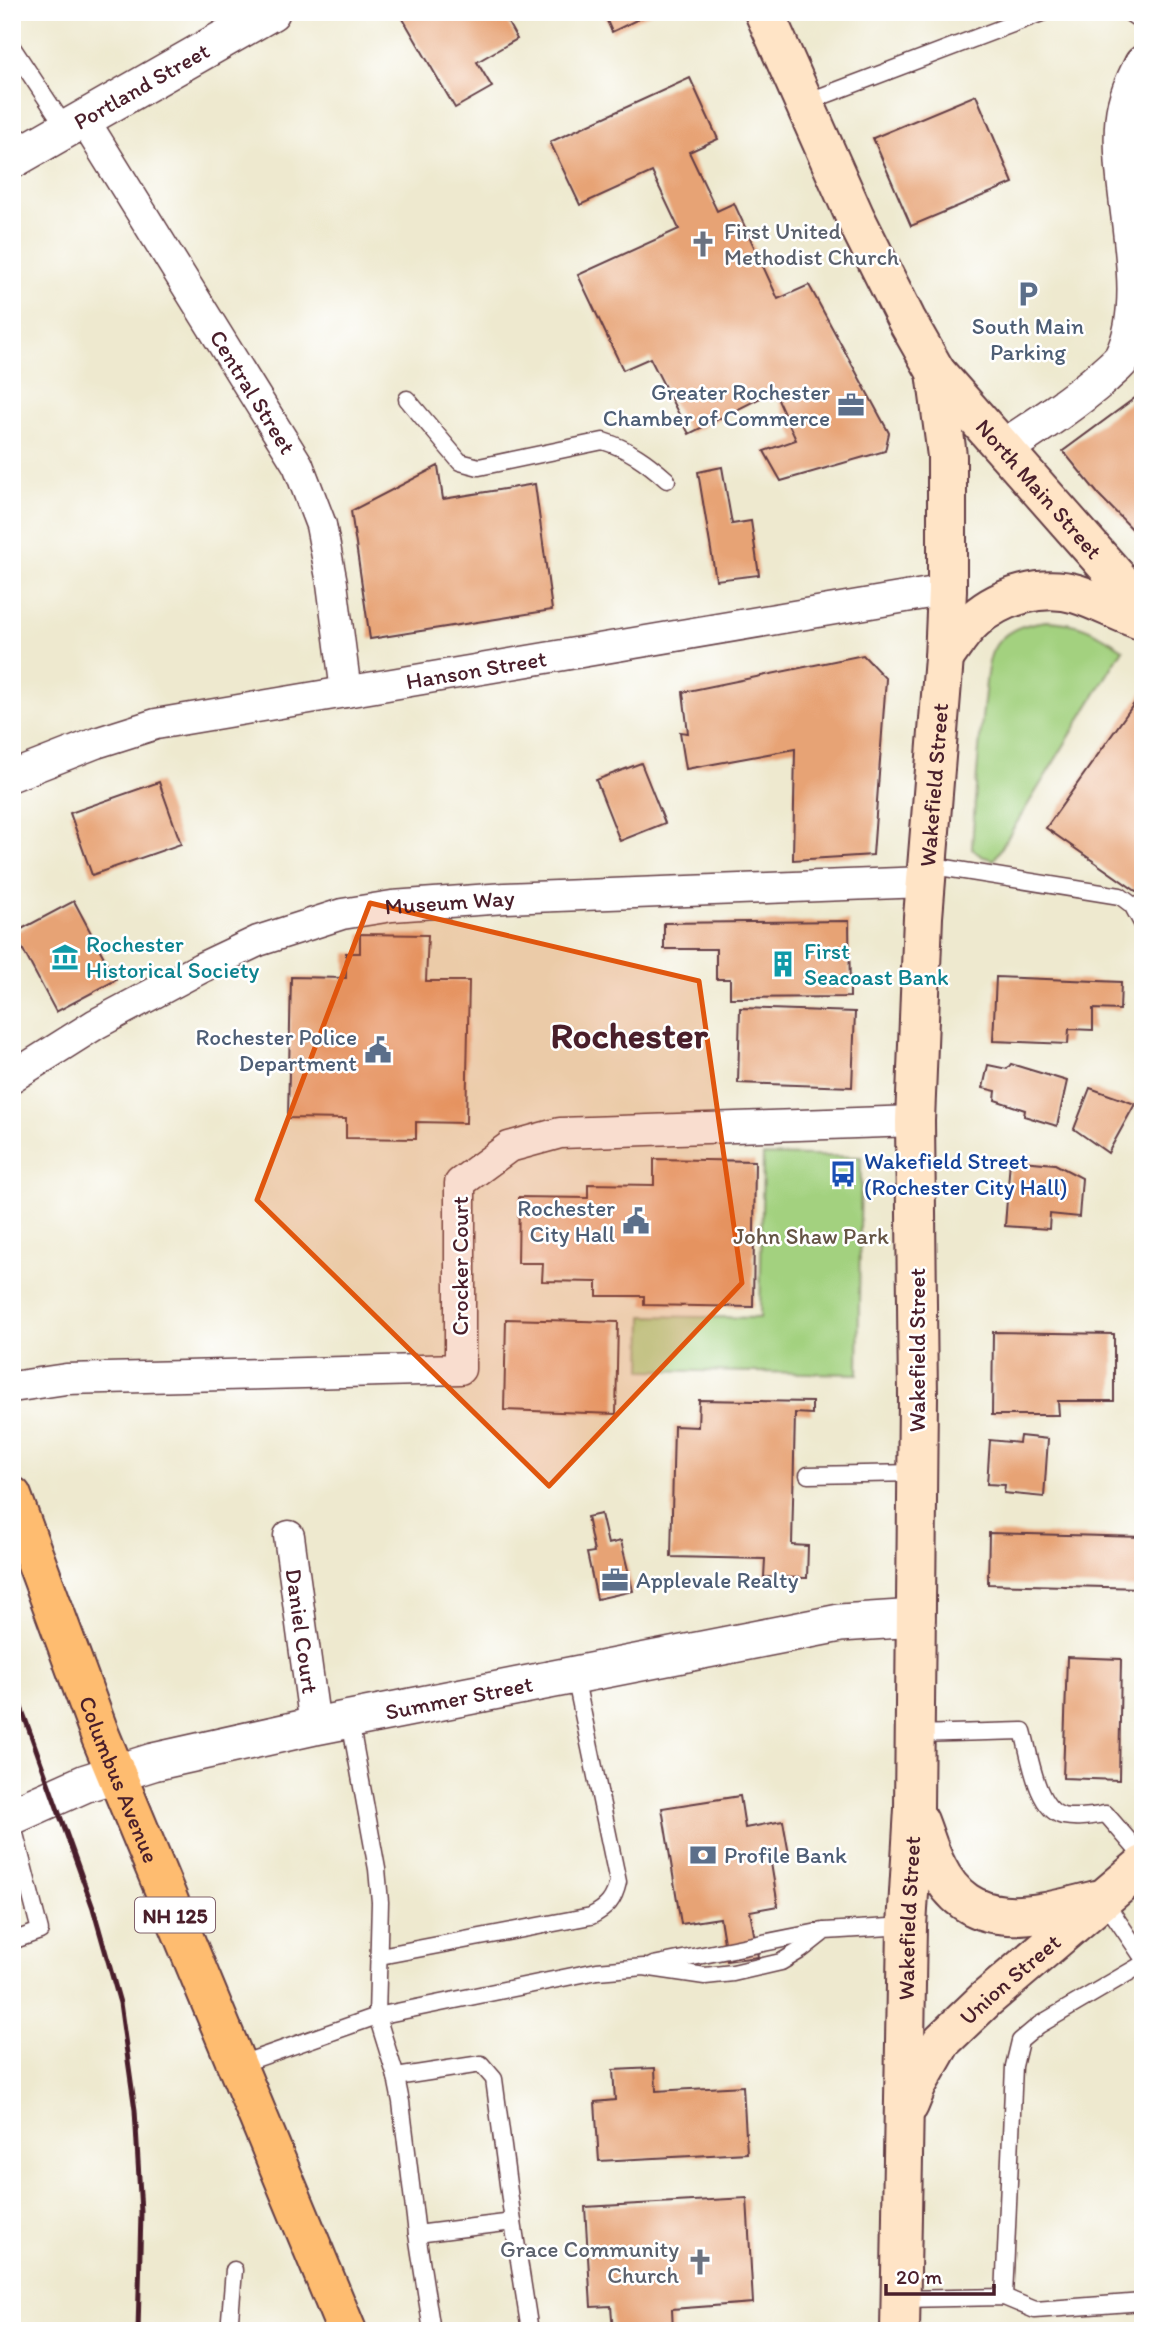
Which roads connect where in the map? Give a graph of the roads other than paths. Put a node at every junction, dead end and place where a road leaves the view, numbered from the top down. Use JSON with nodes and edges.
{"nodes":[{"id":1,"x":271,"y":12,"type":"edge"},
{"id":2,"x":764,"y":12,"type":"edge"},
{"id":3,"x":1044,"y":12,"type":"edge"},
{"id":4,"x":1128,"y":12,"type":"edge"},
{"id":5,"x":1143,"y":22,"type":"edge"},
{"id":6,"x":12,"y":47,"type":"edge"},
{"id":7,"x":1143,"y":64,"type":"edge"},
{"id":8,"x":804,"y":103,"type":"junction"},
{"id":9,"x":76,"y":125,"type":"junction"},
{"id":10,"x":12,"y":160,"type":"edge"},
{"id":11,"x":936,"y":372,"type":"junction"},
{"id":12,"x":407,"y":399,"type":"dead end"},
{"id":13,"x":1004,"y":448,"type":"junction"},
{"id":14,"x":667,"y":480,"type":"dead end"},
{"id":15,"x":947,"y":590,"type":"junction"},
{"id":16,"x":1143,"y":607,"type":"edge"},
{"id":17,"x":1143,"y":621,"type":"edge"},
{"id":18,"x":944,"y":658,"type":"junction"},
{"id":19,"x":346,"y":692,"type":"junction"},
{"id":20,"x":12,"y":776,"type":"edge"},
{"id":21,"x":926,"y":874,"type":"junction"},
{"id":22,"x":1143,"y":925,"type":"edge"},
{"id":23,"x":12,"y":1077,"type":"edge"},
{"id":24,"x":915,"y":1121,"type":"junction"},
{"id":25,"x":12,"y":1387,"type":"edge"},
{"id":26,"x":917,"y":1473,"type":"junction"},
{"id":27,"x":808,"y":1475,"type":"dead end"},
{"id":28,"x":12,"y":1496,"type":"edge"},
{"id":29,"x":289,"y":1535,"type":"dead end"},
{"id":30,"x":916,"y":1618,"type":"junction"},
{"id":31,"x":575,"y":1676,"type":"junction"},
{"id":32,"x":332,"y":1724,"type":"junction"},
{"id":33,"x":915,"y":1734,"type":"junction"},
{"id":34,"x":116,"y":1773,"type":"junction"},
{"id":35,"x":914,"y":1809,"type":"junction"},
{"id":36,"x":12,"y":1816,"type":"edge"},
{"id":37,"x":12,"y":1822,"type":"edge"},
{"id":38,"x":1143,"y":1857,"type":"edge"},
{"id":39,"x":1143,"y":1865,"type":"edge"},
{"id":40,"x":1102,"y":1899,"type":"junction"},
{"id":41,"x":906,"y":1926,"type":"junction"},
{"id":42,"x":825,"y":1931,"type":"junction"},
{"id":43,"x":12,"y":1941,"type":"edge"},
{"id":44,"x":380,"y":1956,"type":"junction"},
{"id":45,"x":1143,"y":1958,"type":"edge"},
{"id":46,"x":1143,"y":1964,"type":"edge"},
{"id":47,"x":643,"y":1966,"type":"junction"},
{"id":48,"x":377,"y":2016,"type":"junction"},
{"id":49,"x":238,"y":2065,"type":"junction"},
{"id":50,"x":396,"y":2077,"type":"junction"},
{"id":51,"x":905,"y":2114,"type":"junction"},
{"id":52,"x":513,"y":2222,"type":"junction"},
{"id":53,"x":417,"y":2234,"type":"junction"},
{"id":54,"x":234,"y":2270,"type":"dead end"},
{"id":55,"x":1004,"y":2297,"type":"junction"},
{"id":56,"x":1143,"y":2302,"type":"edge"},
{"id":57,"x":901,"y":2315,"type":"edge"},
{"id":58,"x":229,"y":2331,"type":"edge"},
{"id":59,"x":347,"y":2331,"type":"edge"},
{"id":60,"x":432,"y":2331,"type":"edge"},
{"id":61,"x":530,"y":2331,"type":"edge"}],
"edges":[{"from":1,"to":9,"type":"street","name":"Portland Street"},
{"from":2,"to":8,"type":"main road"},
{"from":3,"to":8,"type":"lane"},
{"from":4,"to":5,"type":"lane"},
{"from":6,"to":9,"type":"lane"},
{"from":7,"to":13,"type":"street"},
{"from":8,"to":11,"type":"main road"},
{"from":9,"to":10,"type":"street","name":"Portland Street"},
{"from":9,"to":19,"type":"street","name":"Central Street"},
{"from":11,"to":13,"type":"main road","name":"North Main Street"},
{"from":11,"to":15,"type":"main road","name":"Wakefield Street"},
{"from":12,"to":14,"type":"lane"},
{"from":13,"to":16,"type":"main road","name":"North Main Street"},
{"from":15,"to":18,"type":"main road","name":"Wakefield Street"},
{"from":15,"to":19,"type":"street","name":"Hanson Street"},
{"from":17,"to":18,"type":"main road"},
{"from":18,"to":21,"type":"main road","name":"Wakefield Street"},
{"from":19,"to":20,"type":"street","name":"Hanson Street"},
{"from":21,"to":22,"type":"lane"},
{"from":21,"to":23,"type":"street","name":"Museum Way"},
{"from":21,"to":24,"type":"main road","name":"Wakefield Street"},
{"from":24,"to":25,"type":"street","name":"Crocker Court"},
{"from":24,"to":26,"type":"main road","name":"Wakefield Street"},
{"from":26,"to":27,"type":"lane"},
{"from":26,"to":30,"type":"main road","name":"Wakefield Street"},
{"from":28,"to":34,"type":"main road","name":"Columbus Avenue","number":"NH 125"},
{"from":29,"to":32,"type":"street","name":"Daniel Court"},
{"from":30,"to":31,"type":"street","name":"Summer Street"},
{"from":30,"to":33,"type":"main road","name":"Wakefield Street"},
{"from":31,"to":32,"type":"street","name":"Summer Street"},
{"from":31,"to":44,"type":"lane"},
{"from":32,"to":34,"type":"street","name":"Summer Street"},
{"from":32,"to":44,"type":"lane"},
{"from":33,"to":35,"type":"main road","name":"Wakefield Street"},
{"from":33,"to":38,"type":"lane"},
{"from":34,"to":36,"type":"street","name":"Summer Street"},
{"from":34,"to":49,"type":"main road","name":"Columbus Avenue","number":"NH 125"},
{"from":35,"to":40,"type":"main road"},
{"from":35,"to":41,"type":"main road","name":"Wakefield Street"},
{"from":37,"to":43,"type":"lane"},
{"from":39,"to":40,"type":"main road","name":"Union Street"},
{"from":40,"to":45,"type":"lane"},
{"from":40,"to":51,"type":"main road","name":"Union Street"},
{"from":41,"to":42,"type":"lane"},
{"from":41,"to":51,"type":"main road","name":"Wakefield Street"},
{"from":42,"to":47,"type":"lane"},
{"from":42,"to":47,"type":"lane"},
{"from":44,"to":48,"type":"lane"},
{"from":46,"to":55,"type":"lane"},
{"from":47,"to":48,"type":"lane"},
{"from":48,"to":49,"type":"lane"},
{"from":48,"to":50,"type":"lane"},
{"from":49,"to":59,"type":"main road","name":"Columbus Avenue","number":"NH 125"},
{"from":50,"to":52,"type":"lane"},
{"from":50,"to":53,"type":"lane"},
{"from":51,"to":57,"type":"main road","name":"Wakefield Street"},
{"from":52,"to":53,"type":"lane"},
{"from":52,"to":61,"type":"lane"},
{"from":53,"to":60,"type":"lane"},
{"from":54,"to":58,"type":"lane"},
{"from":55,"to":56,"type":"lane"},
{"from":55,"to":57,"type":"lane"}]}
